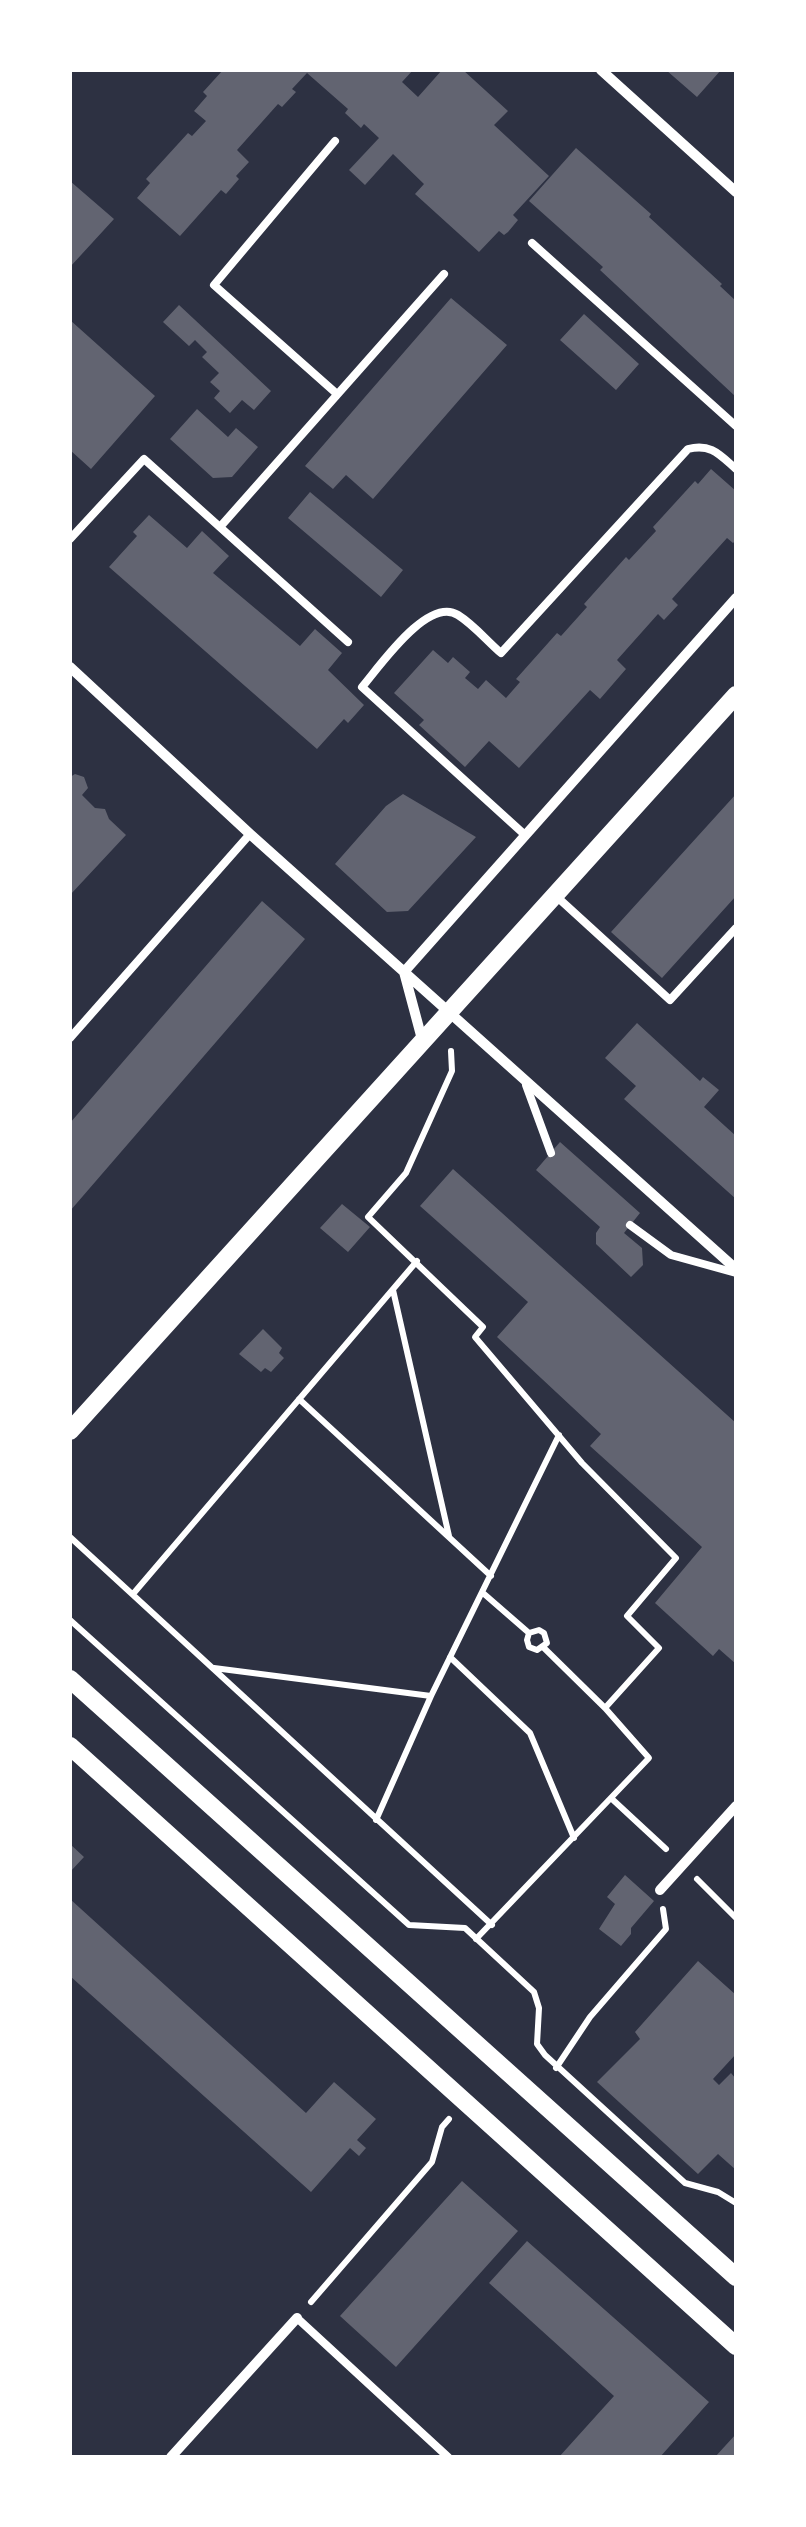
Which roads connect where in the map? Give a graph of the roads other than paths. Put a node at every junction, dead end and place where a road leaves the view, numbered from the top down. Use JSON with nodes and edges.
{"nodes":[{"id":1,"x":610,"y":73,"type":"edge"},
{"id":2,"x":335,"y":140,"type":"dead end"},
{"id":3,"x":736,"y":192,"type":"edge"},
{"id":4,"x":532,"y":243,"type":"dead end"},
{"id":5,"x":444,"y":274,"type":"dead end"},
{"id":6,"x":337,"y":394,"type":"junction"},
{"id":7,"x":736,"y":426,"type":"edge"},
{"id":8,"x":736,"y":469,"type":"edge"},
{"id":9,"x":220,"y":527,"type":"junction"},
{"id":10,"x":70,"y":539,"type":"edge"},
{"id":11,"x":736,"y":598,"type":"edge"},
{"id":12,"x":348,"y":642,"type":"dead end"},
{"id":13,"x":70,"y":667,"type":"edge"},
{"id":14,"x":734,"y":701,"type":"edge"},
{"id":15,"x":250,"y":834,"type":"junction"},
{"id":16,"x":525,"y":835,"type":"junction"},
{"id":17,"x":556,"y":896,"type":"junction"},
{"id":18,"x":736,"y":928,"type":"edge"},
{"id":19,"x":404,"y":972,"type":"junction"},
{"id":20,"x":450,"y":1014,"type":"junction"},
{"id":21,"x":70,"y":1038,"type":"edge"},
{"id":22,"x":423,"y":1043,"type":"junction"},
{"id":23,"x":525,"y":1080,"type":"junction"},
{"id":24,"x":551,"y":1153,"type":"dead end"},
{"id":25,"x":630,"y":1225,"type":"dead end"},
{"id":26,"x":736,"y":1271,"type":"edge"},
{"id":27,"x":70,"y":1431,"type":"edge"},
{"id":28,"x":70,"y":1679,"type":"edge"},
{"id":29,"x":70,"y":1746,"type":"edge"},
{"id":30,"x":736,"y":1806,"type":"edge"},
{"id":31,"x":660,"y":1890,"type":"road end"},
{"id":32,"x":736,"y":2277,"type":"edge"},
{"id":33,"x":297,"y":2318,"type":"joint"},
{"id":34,"x":736,"y":2346,"type":"edge"},
{"id":35,"x":171,"y":2457,"type":"edge"},
{"id":36,"x":448,"y":2457,"type":"edge"}],
"edges":[{"from":1,"to":3,"type":"street"},
{"from":2,"to":6,"type":"lane"},
{"from":4,"to":7,"type":"lane"},
{"from":5,"to":6,"type":"lane"},
{"from":6,"to":9,"type":"lane"},
{"from":8,"to":16,"type":"lane"},
{"from":9,"to":10,"type":"lane"},
{"from":9,"to":12,"type":"lane"},
{"from":11,"to":16,"type":"street"},
{"from":13,"to":15,"type":"street"},
{"from":14,"to":17,"type":"street"},
{"from":15,"to":19,"type":"street"},
{"from":15,"to":21,"type":"lane"},
{"from":16,"to":19,"type":"street"},
{"from":17,"to":18,"type":"lane"},
{"from":17,"to":20,"type":"street"},
{"from":19,"to":20,"type":"street"},
{"from":19,"to":22,"type":"street"},
{"from":20,"to":22,"type":"street"},
{"from":20,"to":23,"type":"street"},
{"from":22,"to":27,"type":"street"},
{"from":23,"to":24,"type":"lane"},
{"from":23,"to":26,"type":"street"},
{"from":25,"to":26,"type":"lane"},
{"from":28,"to":32,"type":"street"},
{"from":29,"to":34,"type":"street"},
{"from":30,"to":31,"type":"street"},
{"from":33,"to":35,"type":"street"},
{"from":33,"to":36,"type":"lane"}]}
